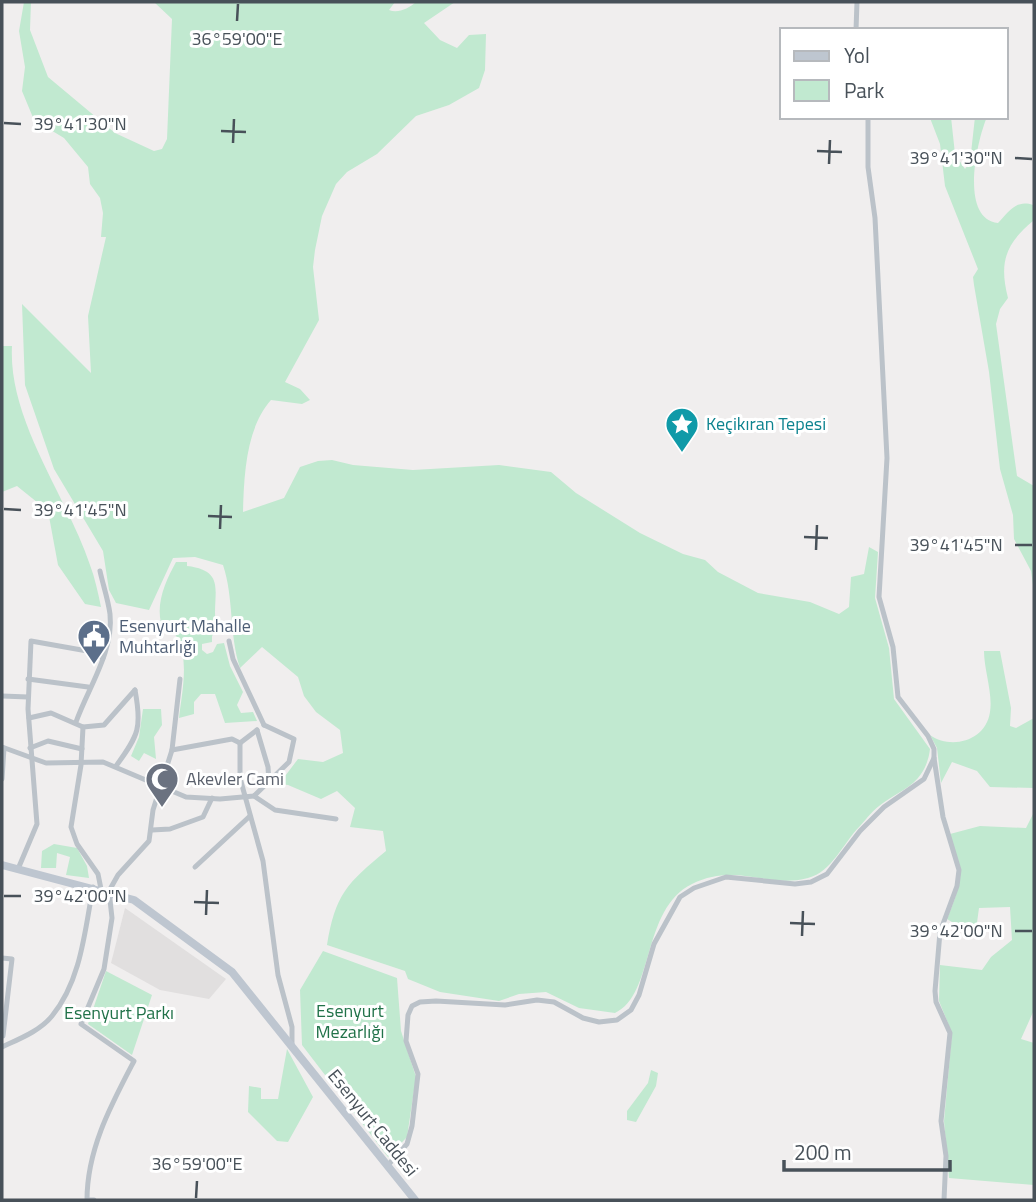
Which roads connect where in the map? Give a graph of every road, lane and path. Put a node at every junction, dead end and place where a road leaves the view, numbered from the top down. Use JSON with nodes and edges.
{"nodes":[{"id":1,"x":857,"y":2,"type":"edge"},
{"id":2,"x":856,"y":28,"type":"edge"},
{"id":3,"x":868,"y":119,"type":"edge"},
{"id":4,"x":100,"y":571,"type":"dead end"},
{"id":5,"x":229,"y":641,"type":"dead end"},
{"id":6,"x":103,"y":658,"type":"junction"},
{"id":7,"x":28,"y":679,"type":"junction"},
{"id":8,"x":180,"y":679,"type":"dead end"},
{"id":9,"x":88,"y":687,"type":"junction"},
{"id":10,"x":2,"y":696,"type":"edge"},
{"id":11,"x":28,"y":697,"type":"junction"},
{"id":12,"x":29,"y":718,"type":"junction"},
{"id":13,"x":76,"y":722,"type":"junction"},
{"id":14,"x":264,"y":725,"type":"junction"},
{"id":15,"x":83,"y":727,"type":"junction"},
{"id":16,"x":257,"y":730,"type":"junction"},
{"id":17,"x":240,"y":743,"type":"junction"},
{"id":18,"x":3,"y":748,"type":"edge"},
{"id":19,"x":82,"y":749,"type":"junction"},
{"id":20,"x":172,"y":750,"type":"junction"},
{"id":21,"x":30,"y":752,"type":"junction"},
{"id":22,"x":934,"y":758,"type":"junction"},
{"id":23,"x":81,"y":765,"type":"junction"},
{"id":24,"x":116,"y":766,"type":"junction"},
{"id":25,"x":2,"y":779,"type":"edge"},
{"id":26,"x":269,"y":783,"type":"junction"},
{"id":27,"x":161,"y":787,"type":"junction"},
{"id":28,"x":254,"y":796,"type":"junction"},
{"id":29,"x":212,"y":798,"type":"junction"},
{"id":30,"x":244,"y":798,"type":"junction"},
{"id":31,"x":250,"y":816,"type":"junction"},
{"id":32,"x":336,"y":819,"type":"dead end"},
{"id":33,"x":152,"y":830,"type":"junction"},
{"id":34,"x":2,"y":865,"type":"edge"},
{"id":35,"x":195,"y":867,"type":"dead end"},
{"id":36,"x":18,"y":869,"type":"junction"},
{"id":37,"x":101,"y":889,"type":"junction"},
{"id":38,"x":2,"y":958,"type":"edge"},
{"id":39,"x":2,"y":1036,"type":"edge"},
{"id":40,"x":22,"y":1037,"type":"junction"},
{"id":41,"x":292,"y":1045,"type":"junction"},
{"id":42,"x":2,"y":1047,"type":"edge"},
{"id":43,"x":388,"y":1165,"type":"junction"},
{"id":44,"x":94,"y":1200,"type":"edge"},
{"id":45,"x":415,"y":1200,"type":"edge"},
{"id":46,"x":944,"y":1200,"type":"edge"}],
"edges":[{"from":1,"to":2,"type":"street"},
{"from":3,"to":22,"type":"street"},
{"from":4,"to":6,"type":"street"},
{"from":5,"to":14,"type":"street"},
{"from":6,"to":7,"type":"street"},
{"from":6,"to":9,"type":"street"},
{"from":7,"to":9,"type":"street"},
{"from":7,"to":11,"type":"street"},
{"from":8,"to":20,"type":"street"},
{"from":9,"to":13,"type":"street"},
{"from":10,"to":11,"type":"street"},
{"from":11,"to":12,"type":"street"},
{"from":12,"to":13,"type":"street"},
{"from":12,"to":21,"type":"street"},
{"from":13,"to":15,"type":"street"},
{"from":14,"to":16,"type":"street"},
{"from":14,"to":26,"type":"street"},
{"from":15,"to":19,"type":"street"},
{"from":15,"to":24,"type":"street"},
{"from":16,"to":17,"type":"street"},
{"from":16,"to":26,"type":"street"},
{"from":17,"to":20,"type":"street"},
{"from":17,"to":30,"type":"street"},
{"from":18,"to":21,"type":"street"},
{"from":18,"to":25,"type":"street"},
{"from":19,"to":21,"type":"street"},
{"from":19,"to":23,"type":"street"},
{"from":20,"to":27,"type":"street"},
{"from":21,"to":23,"type":"street"},
{"from":21,"to":36,"type":"street"},
{"from":22,"to":43,"type":"street"},
{"from":22,"to":46,"type":"street"},
{"from":23,"to":24,"type":"street"},
{"from":23,"to":37,"type":"street"},
{"from":24,"to":27,"type":"street"},
{"from":26,"to":28,"type":"street"},
{"from":27,"to":29,"type":"street"},
{"from":27,"to":33,"type":"street"},
{"from":28,"to":30,"type":"street"},
{"from":28,"to":32,"type":"street"},
{"from":29,"to":30,"type":"street"},
{"from":29,"to":33,"type":"street"},
{"from":30,"to":31,"type":"street"},
{"from":31,"to":35,"type":"street"},
{"from":31,"to":41,"type":"street"},
{"from":33,"to":37,"type":"street"},
{"from":34,"to":36,"type":"street","name":"Esenyurt Caddesi"},
{"from":36,"to":37,"type":"street","name":"Esenyurt Caddesi"},
{"from":37,"to":40,"type":"street"},
{"from":37,"to":41,"type":"street","name":"Esenyurt Caddesi"},
{"from":37,"to":44,"type":"street"},
{"from":38,"to":39,"type":"street"},
{"from":39,"to":40,"type":"street"},
{"from":40,"to":42,"type":"street"},
{"from":41,"to":43,"type":"street","name":"Esenyurt Caddesi"},
{"from":43,"to":45,"type":"street","name":"Esenyurt Caddesi"}]}
